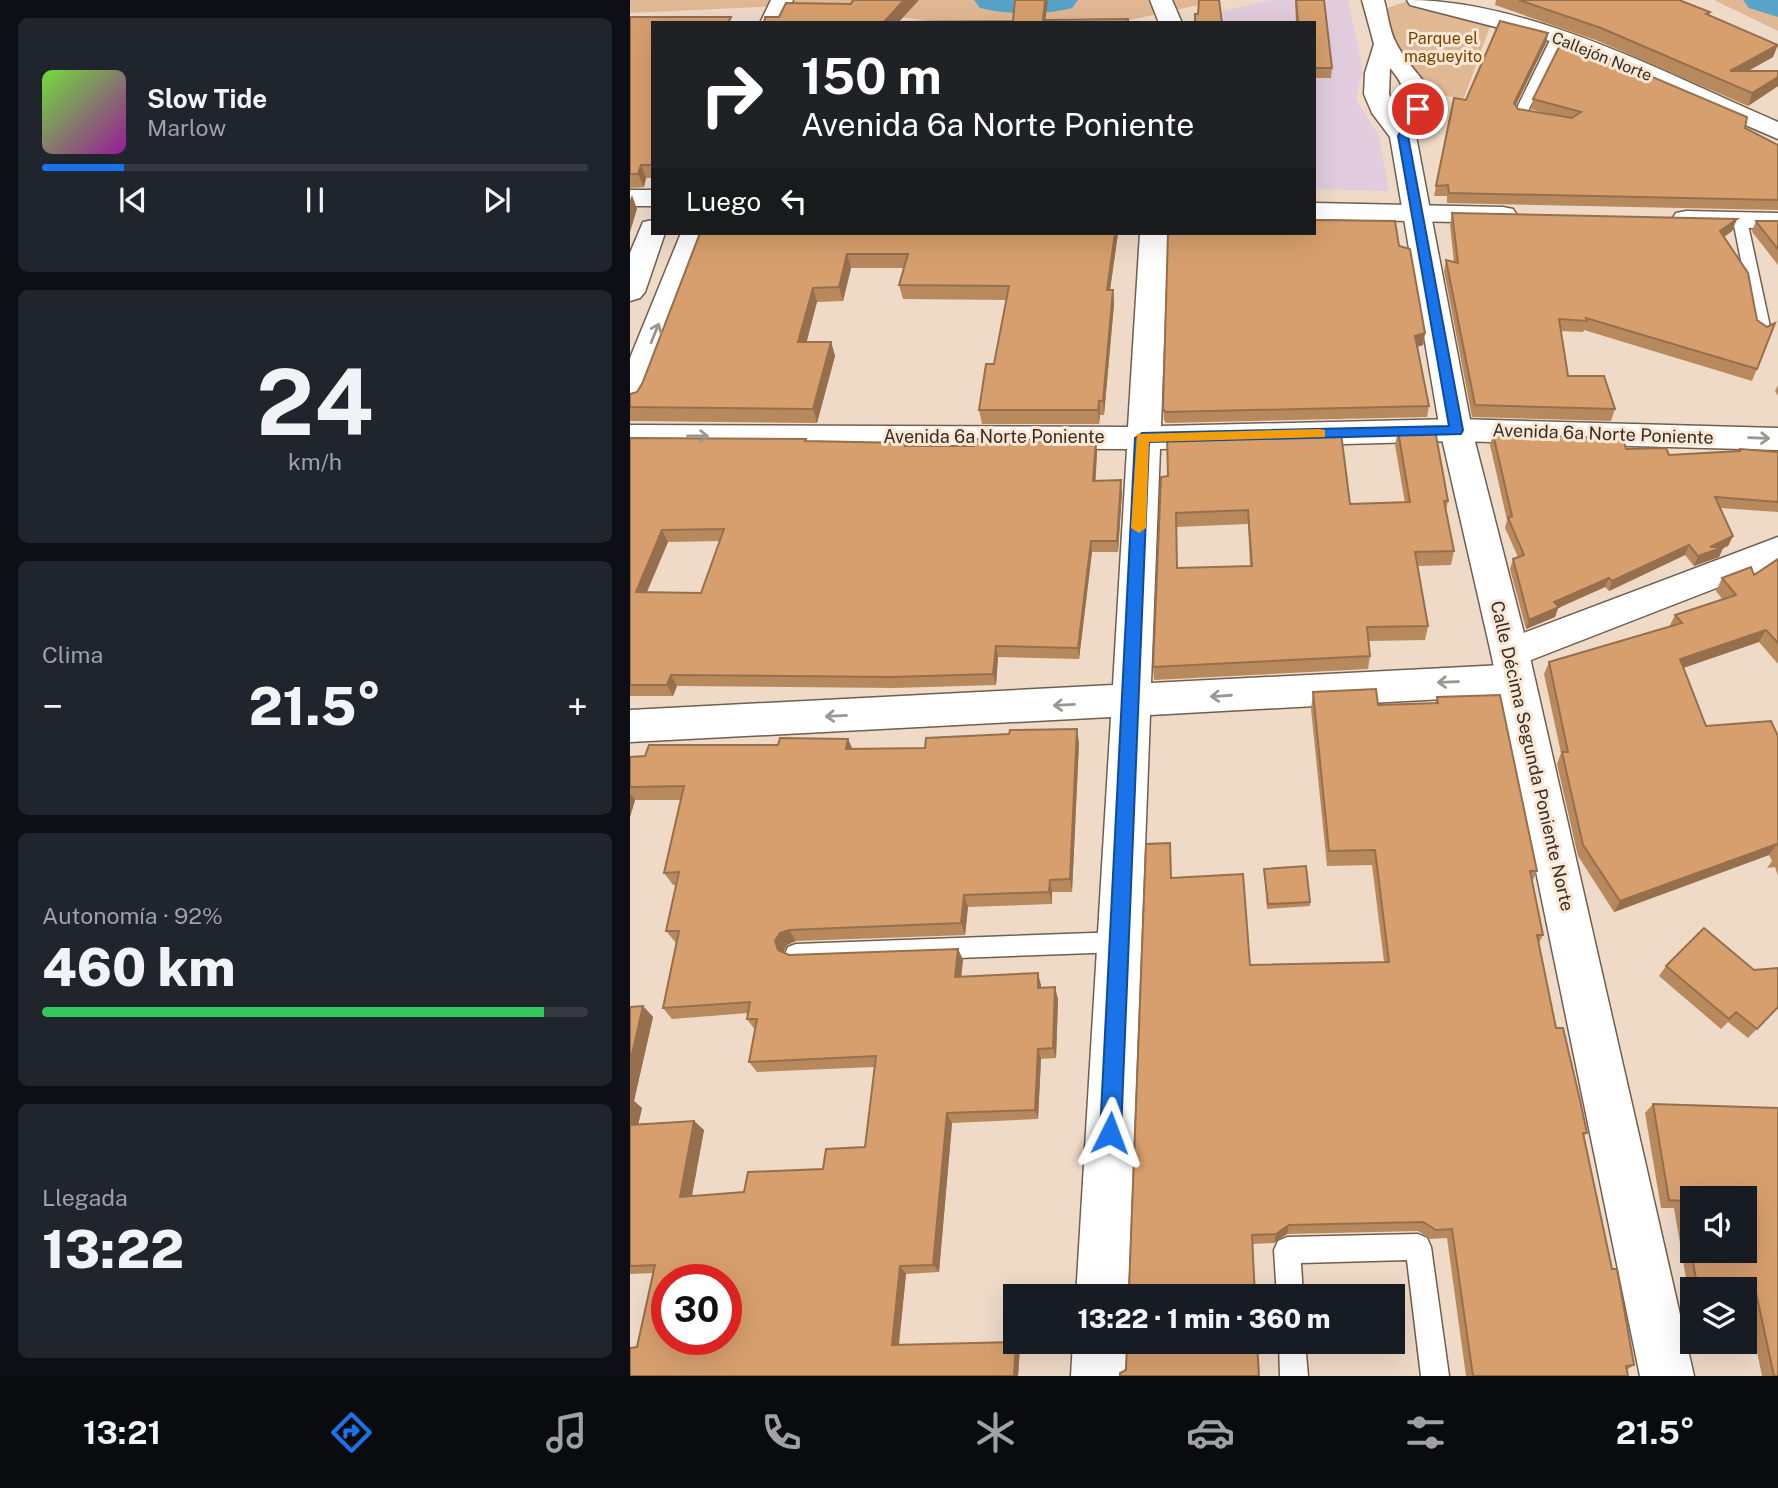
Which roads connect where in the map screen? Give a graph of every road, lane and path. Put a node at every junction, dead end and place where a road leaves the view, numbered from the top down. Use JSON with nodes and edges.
{"nodes":[{"id":1,"x":1373,"y":0,"type":"edge"},
{"id":2,"x":1418,"y":0,"type":"edge"},
{"id":3,"x":1558,"y":36,"type":"junction"},
{"id":4,"x":1385,"y":45,"type":"junction"},
{"id":5,"x":1558,"y":120,"type":"edge"},
{"id":6,"x":1778,"y":131,"type":"edge"},
{"id":7,"x":1403,"y":136,"type":"junction"},
{"id":8,"x":630,"y":198,"type":"edge"},
{"id":9,"x":651,"y":198,"type":"edge"},
{"id":10,"x":1316,"y":211,"type":"edge"},
{"id":11,"x":1415,"y":214,"type":"junction"},
{"id":12,"x":1523,"y":216,"type":"edge"},
{"id":13,"x":1659,"y":219,"type":"edge"},
{"id":14,"x":1740,"y":220,"type":"junction"},
{"id":15,"x":1778,"y":221,"type":"edge"},
{"id":16,"x":651,"y":234,"type":"edge"},
{"id":17,"x":694,"y":235,"type":"edge"},
{"id":18,"x":1154,"y":235,"type":"edge"},
{"id":19,"x":630,"y":292,"type":"edge"},
{"id":20,"x":1763,"y":331,"type":"edge"},
{"id":21,"x":630,"y":397,"type":"edge"},
{"id":22,"x":1456,"y":430,"type":"junction"},
{"id":23,"x":630,"y":436,"type":"edge"},
{"id":24,"x":1142,"y":438,"type":"junction"},
{"id":25,"x":1778,"y":439,"type":"edge"},
{"id":26,"x":1778,"y":550,"type":"edge"},
{"id":27,"x":1513,"y":666,"type":"junction"},
{"id":28,"x":1132,"y":701,"type":"junction"},
{"id":29,"x":630,"y":726,"type":"edge"},
{"id":30,"x":1120,"y":942,"type":"junction"},
{"id":31,"x":796,"y":954,"type":"edge"},
{"id":32,"x":1103,"y":1284,"type":"edge"},
{"id":33,"x":1289,"y":1284,"type":"edge"},
{"id":34,"x":1099,"y":1354,"type":"edge"},
{"id":35,"x":1293,"y":1354,"type":"edge"},
{"id":36,"x":1098,"y":1376,"type":"edge"},
{"id":37,"x":1294,"y":1376,"type":"edge"},
{"id":38,"x":1435,"y":1376,"type":"edge"},
{"id":39,"x":1667,"y":1376,"type":"edge"}],
"edges":[{"from":1,"to":4,"type":"street"},
{"from":2,"to":3,"type":"street","name":"Callejón Norte"},
{"from":3,"to":5,"type":"lane"},
{"from":3,"to":6,"type":"street","name":"Callejón Norte"},
{"from":4,"to":7,"type":"street"},
{"from":4,"to":7,"type":"street"},
{"from":7,"to":11,"type":"street","name":"Calle Décima Segunda Poniente Norte"},
{"from":8,"to":9,"type":"street"},
{"from":10,"to":11,"type":"street"},
{"from":11,"to":12,"type":"street"},
{"from":11,"to":22,"type":"street","name":"Calle Décima Segunda Poniente Norte"},
{"from":13,"to":14,"type":"street"},
{"from":14,"to":15,"type":"street"},
{"from":14,"to":20,"type":"lane"},
{"from":16,"to":19,"type":"street"},
{"from":21,"to":17,"type":"street","one_way":true},
{"from":18,"to":24,"type":"street"},
{"from":22,"to":24,"type":"street","name":"Avenida 6a Norte Poniente"},
{"from":22,"to":25,"type":"street","name":"Avenida 6a Norte Poniente","one_way":true},
{"from":22,"to":27,"type":"street","name":"Calle Décima Segunda Poniente Norte"},
{"from":23,"to":24,"type":"street","name":"Avenida 6a Norte Poniente","one_way":true},
{"from":24,"to":28,"type":"street"},
{"from":26,"to":27,"type":"street"},
{"from":27,"to":28,"type":"street","one_way":true},
{"from":27,"to":39,"type":"street","name":"Calle Décima Segunda Poniente Norte"},
{"from":28,"to":29,"type":"street","one_way":true},
{"from":28,"to":30,"type":"street"},
{"from":30,"to":31,"type":"lane"},
{"from":30,"to":32,"type":"street"},
{"from":33,"to":38,"type":"lane"},
{"from":34,"to":36,"type":"street"},
{"from":35,"to":37,"type":"lane"}]}
